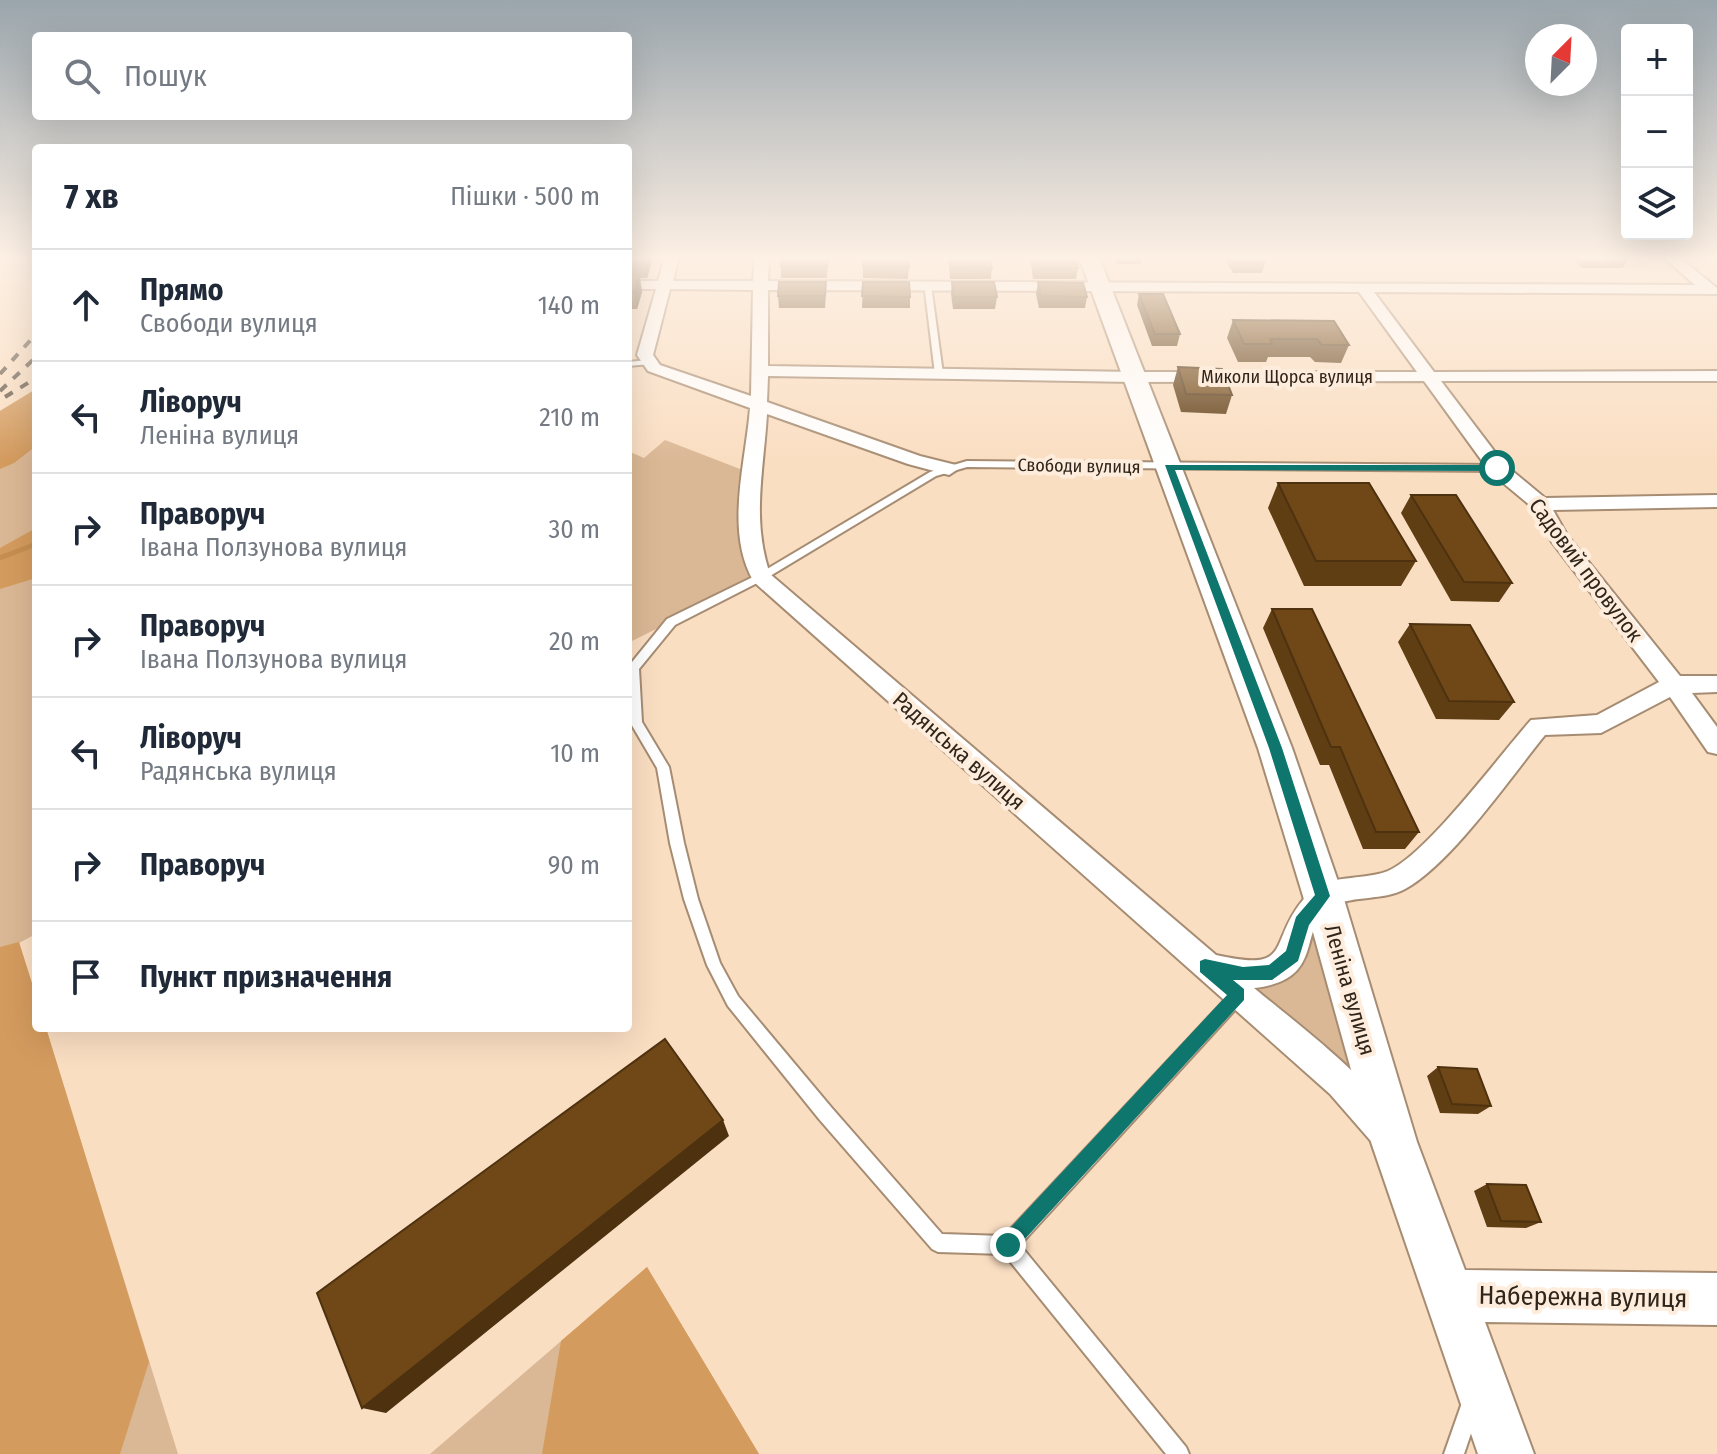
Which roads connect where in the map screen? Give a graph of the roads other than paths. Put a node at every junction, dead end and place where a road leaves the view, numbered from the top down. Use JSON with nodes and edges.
{"nodes":[{"id":1,"x":654,"y":325,"type":"edge"},
{"id":2,"x":760,"y":325,"type":"edge"},
{"id":3,"x":932,"y":325,"type":"edge"},
{"id":4,"x":1114,"y":325,"type":"edge"},
{"id":5,"x":1391,"y":325,"type":"edge"},
{"id":6,"x":648,"y":362,"type":"junction"},
{"id":7,"x":632,"y":364,"type":"edge"},
{"id":8,"x":760,"y":371,"type":"junction"},
{"id":9,"x":939,"y":374,"type":"junction"},
{"id":10,"x":1429,"y":376,"type":"junction"},
{"id":11,"x":1717,"y":376,"type":"edge"},
{"id":12,"x":1134,"y":377,"type":"junction"},
{"id":13,"x":759,"y":406,"type":"junction"},
{"id":14,"x":1169,"y":467,"type":"junction"},
{"id":15,"x":1497,"y":468,"type":"junction"},
{"id":16,"x":949,"y":469,"type":"junction"},
{"id":17,"x":1717,"y":501,"type":"edge"},
{"id":18,"x":1540,"y":504,"type":"junction"},
{"id":19,"x":761,"y":577,"type":"junction"},
{"id":20,"x":1717,"y":684,"type":"edge"},
{"id":21,"x":1674,"y":685,"type":"junction"},
{"id":22,"x":1717,"y":745,"type":"edge"},
{"id":23,"x":1323,"y":896,"type":"junction"},
{"id":24,"x":1205,"y":967,"type":"junction"},
{"id":25,"x":1239,"y":995,"type":"junction"},
{"id":26,"x":1394,"y":1142,"type":"junction"},
{"id":27,"x":1008,"y":1245,"type":"junction"},
{"id":28,"x":1449,"y":1296,"type":"junction"},
{"id":29,"x":1717,"y":1299,"type":"edge"},
{"id":30,"x":1479,"y":1384,"type":"junction"},
{"id":31,"x":1179,"y":1454,"type":"edge"},
{"id":32,"x":1454,"y":1454,"type":"edge"},
{"id":33,"x":1506,"y":1454,"type":"edge"}],
"edges":[{"from":1,"to":6,"type":"street"},
{"from":2,"to":8,"type":"street"},
{"from":3,"to":9,"type":"lane"},
{"from":4,"to":12,"type":"street","name":"Леніна вулиця"},
{"from":5,"to":10,"type":"street","name":"Садовий провулок"},
{"from":6,"to":7,"type":"lane"},
{"from":6,"to":13,"type":"street","name":"Свободи вулиця"},
{"from":8,"to":9,"type":"street","name":"Миколи Щорса вулиця"},
{"from":8,"to":13,"type":"street"},
{"from":9,"to":12,"type":"street","name":"Миколи Щорса вулиця"},
{"from":10,"to":11,"type":"street","name":"Миколи Щорса вулиця"},
{"from":10,"to":12,"type":"street","name":"Миколи Щорса вулиця"},
{"from":10,"to":15,"type":"street","name":"Садовий провулок"},
{"from":12,"to":14,"type":"street","name":"Леніна вулиця"},
{"from":13,"to":16,"type":"street","name":"Свободи вулиця"},
{"from":13,"to":19,"type":"street"},
{"from":14,"to":15,"type":"lane","name":"Свободи вулиця"},
{"from":14,"to":16,"type":"lane","name":"Свободи вулиця"},
{"from":14,"to":23,"type":"street","name":"Леніна вулиця"},
{"from":15,"to":18,"type":"street","name":"Садовий провулок"},
{"from":16,"to":19,"type":"lane","name":"Свободи вулиця"},
{"from":17,"to":18,"type":"street"},
{"from":18,"to":21,"type":"street","name":"Садовий провулок"},
{"from":19,"to":24,"type":"street","name":"Радянська вулиця"},
{"from":19,"to":27,"type":"lane","name":"Свободи вулиця"},
{"from":20,"to":21,"type":"street"},
{"from":21,"to":22,"type":"street","name":"Садовий провулок"},
{"from":21,"to":23,"type":"street"},
{"from":23,"to":24,"type":"street"},
{"from":23,"to":26,"type":"street","name":"Леніна вулиця"},
{"from":24,"to":25,"type":"street","name":"Радянська вулиця"},
{"from":25,"to":26,"type":"street","name":"Радянська вулиця"},
{"from":25,"to":27,"type":"lane"},
{"from":26,"to":28,"type":"street","name":"Леніна вулиця"},
{"from":27,"to":31,"type":"lane"},
{"from":28,"to":29,"type":"street","name":"Набережна вулиця"},
{"from":28,"to":30,"type":"street","name":"Леніна вулиця"},
{"from":30,"to":32,"type":"lane"},
{"from":30,"to":33,"type":"street","name":"Леніна вулиця"}]}
